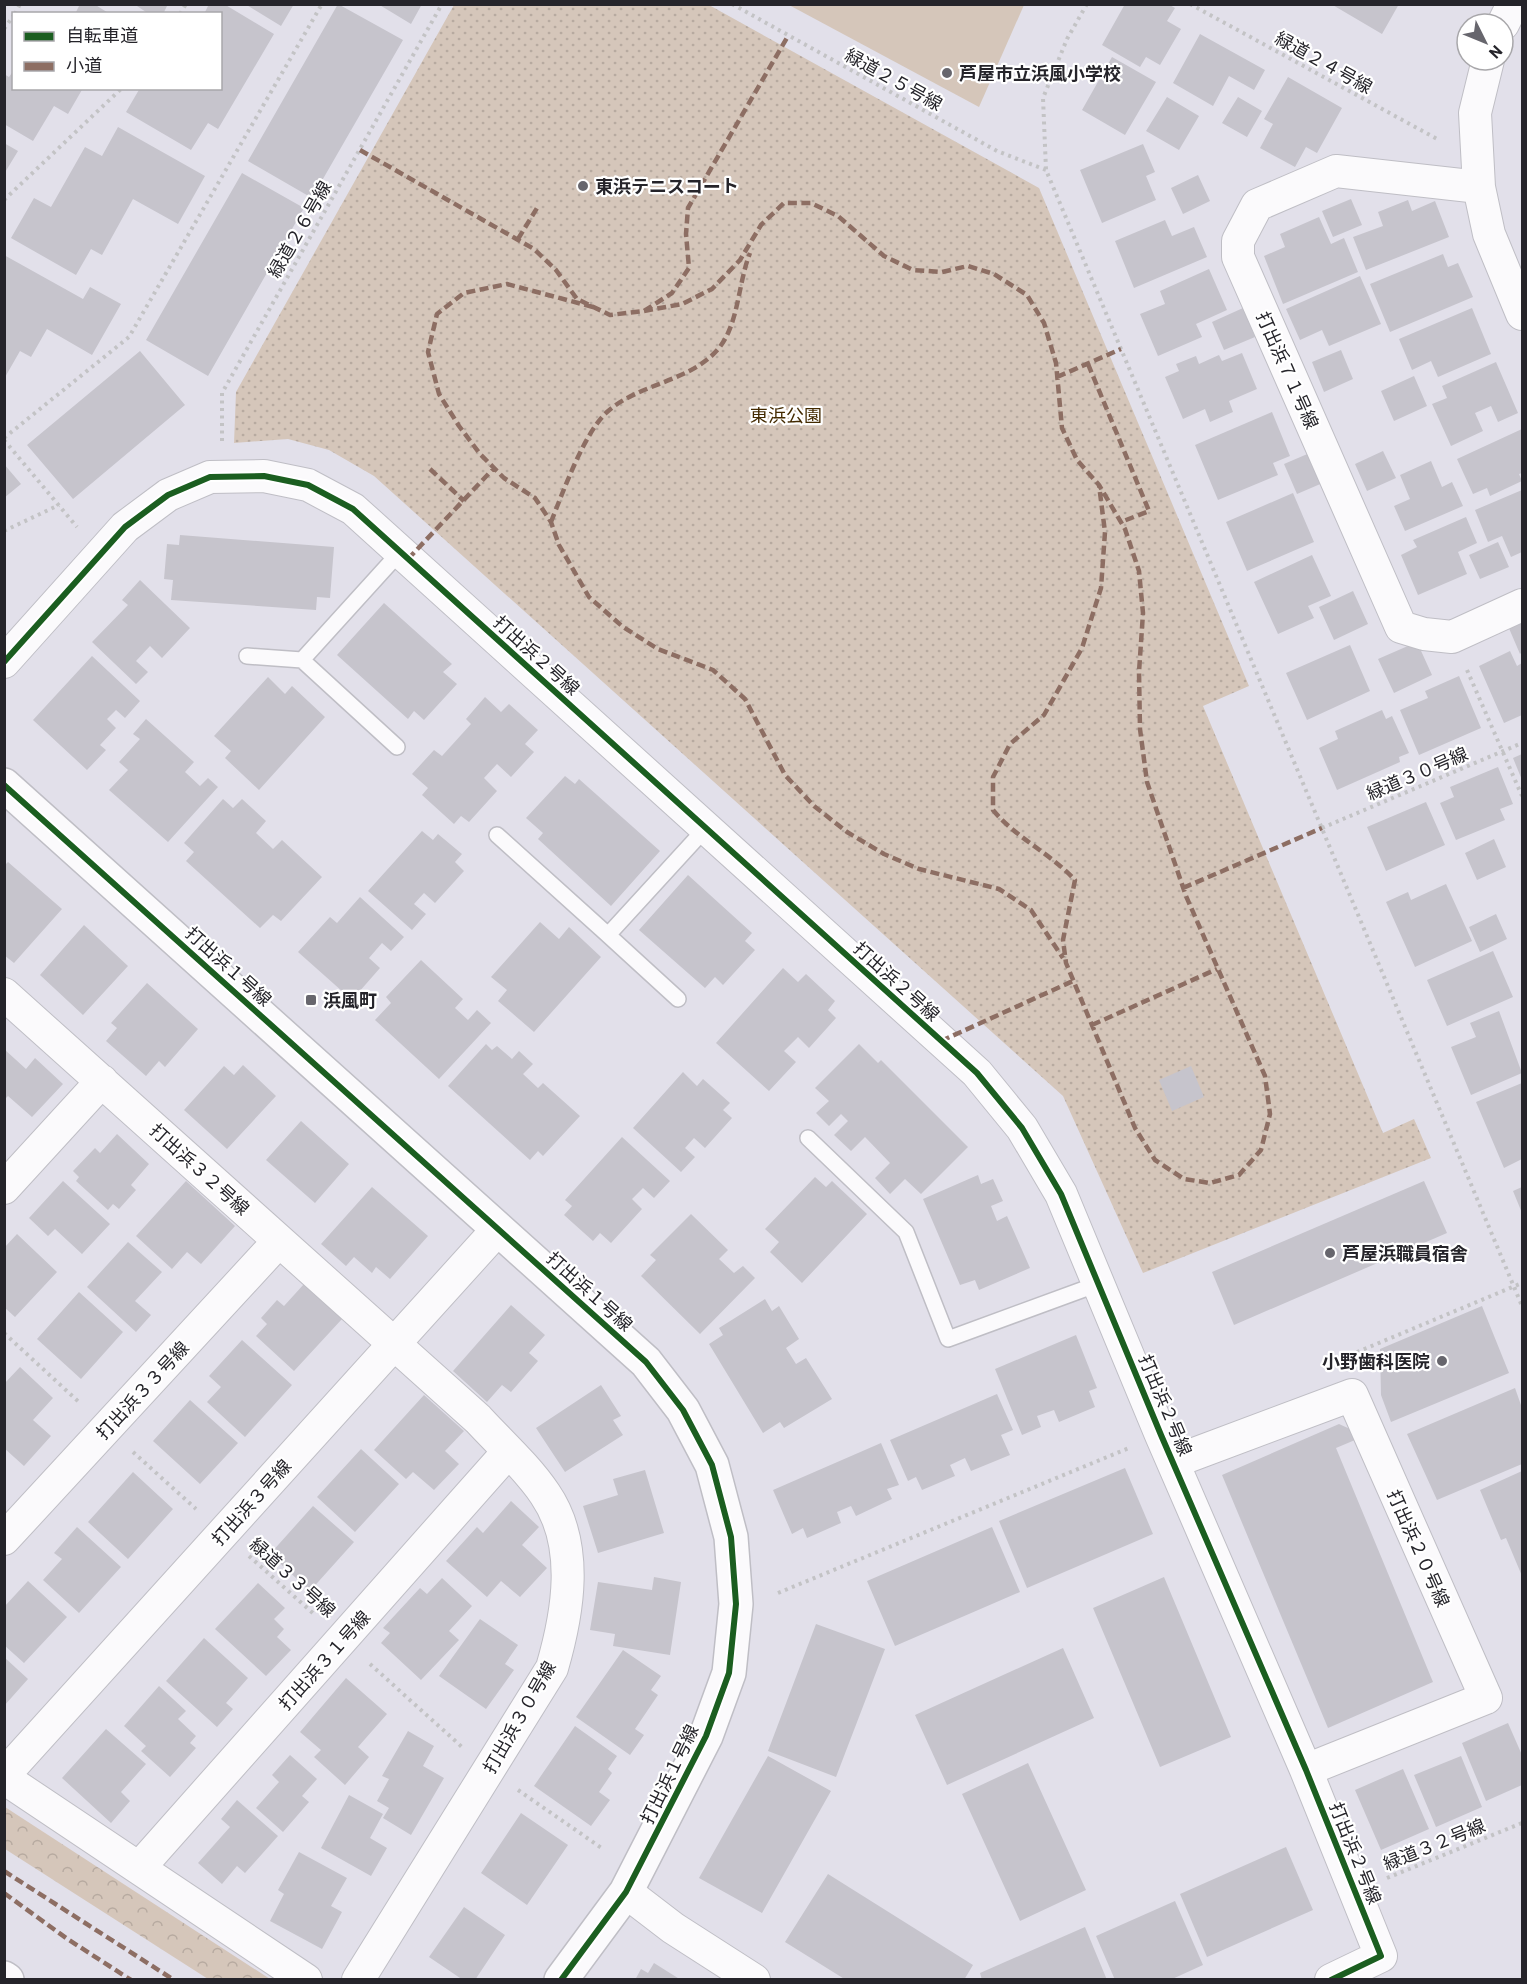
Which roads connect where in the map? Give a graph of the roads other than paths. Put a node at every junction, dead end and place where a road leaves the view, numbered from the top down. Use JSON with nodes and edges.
{"nodes":[{"id":1,"x":1485,"y":72,"type":"edge"},
{"id":2,"x":1479,"y":187,"type":"junction"},
{"id":3,"x":1522,"y":314,"type":"edge"},
{"id":4,"x":400,"y":552,"type":"junction"},
{"id":5,"x":1522,"y":605,"type":"edge"},
{"id":6,"x":247,"y":656,"type":"dead end"},
{"id":7,"x":302,"y":660,"type":"junction"},
{"id":8,"x":4,"y":662,"type":"edge"},
{"id":9,"x":397,"y":747,"type":"dead end"},
{"id":10,"x":4,"y":784,"type":"edge"},
{"id":11,"x":706,"y":828,"type":"junction"},
{"id":12,"x":497,"y":835,"type":"dead end"},
{"id":13,"x":608,"y":935,"type":"junction"},
{"id":14,"x":4,"y":994,"type":"edge"},
{"id":15,"x":678,"y":999,"type":"dead end"},
{"id":16,"x":102,"y":1081,"type":"junction"},
{"id":17,"x":808,"y":1138,"type":"dead end"},
{"id":18,"x":4,"y":1188,"type":"edge"},
{"id":19,"x":498,"y":1229,"type":"junction"},
{"id":20,"x":279,"y":1241,"type":"junction"},
{"id":21,"x":1098,"y":1284,"type":"junction"},
{"id":22,"x":394,"y":1346,"type":"junction"},
{"id":23,"x":508,"y":1452,"type":"junction"},
{"id":24,"x":1173,"y":1461,"type":"junction"},
{"id":25,"x":4,"y":1539,"type":"edge"},
{"id":26,"x":1306,"y":1770,"type":"junction"},
{"id":27,"x":4,"y":1776,"type":"edge"},
{"id":28,"x":139,"y":1868,"type":"junction"},
{"id":29,"x":626,"y":1893,"type":"junction"},
{"id":30,"x":1386,"y":1968,"type":"edge"},
{"id":31,"x":306,"y":1980,"type":"edge"},
{"id":32,"x":358,"y":1980,"type":"edge"},
{"id":33,"x":561,"y":1980,"type":"edge"},
{"id":34,"x":753,"y":1980,"type":"edge"},
{"id":35,"x":1331,"y":1980,"type":"edge"}],
"edges":[{"from":1,"to":2,"type":"street"},
{"from":2,"to":3,"type":"street"},
{"from":2,"to":5,"type":"street","name":"打出浜７１号線"},
{"from":4,"to":7,"type":"lane"},
{"from":4,"to":8,"type":"street","name":"打出浜２号線"},
{"from":4,"to":11,"type":"street","name":"打出浜２号線"},
{"from":6,"to":7,"type":"lane"},
{"from":7,"to":9,"type":"lane"},
{"from":10,"to":19,"type":"street","name":"打出浜１号線"},
{"from":11,"to":13,"type":"lane"},
{"from":11,"to":21,"type":"street","name":"打出浜２号線"},
{"from":12,"to":13,"type":"lane"},
{"from":13,"to":15,"type":"lane"},
{"from":14,"to":16,"type":"street","name":"打出浜３２号線"},
{"from":16,"to":18,"type":"street"},
{"from":16,"to":20,"type":"street","name":"打出浜３２号線"},
{"from":17,"to":21,"type":"lane"},
{"from":19,"to":22,"type":"street","name":"打出浜３号線"},
{"from":19,"to":29,"type":"street","name":"打出浜１号線"},
{"from":20,"to":22,"type":"street","name":"打出浜３２号線"},
{"from":20,"to":25,"type":"street","name":"打出浜３３号線"},
{"from":21,"to":24,"type":"street","name":"打出浜２号線"},
{"from":22,"to":23,"type":"street","name":"打出浜３０号線"},
{"from":22,"to":27,"type":"street","name":"打出浜３号線"},
{"from":23,"to":28,"type":"street","name":"打出浜３１号線"},
{"from":23,"to":32,"type":"street","name":"打出浜３０号線"},
{"from":24,"to":26,"type":"street","name":"打出浜２号線"},
{"from":24,"to":26,"type":"street","name":"打出浜２０号線"},
{"from":26,"to":30,"type":"street","name":"打出浜２号線"},
{"from":27,"to":28,"type":"street"},
{"from":28,"to":31,"type":"street"},
{"from":29,"to":33,"type":"street","name":"打出浜１号線"},
{"from":29,"to":34,"type":"street"},
{"from":30,"to":35,"type":"street","name":"打出浜２号線"}]}
